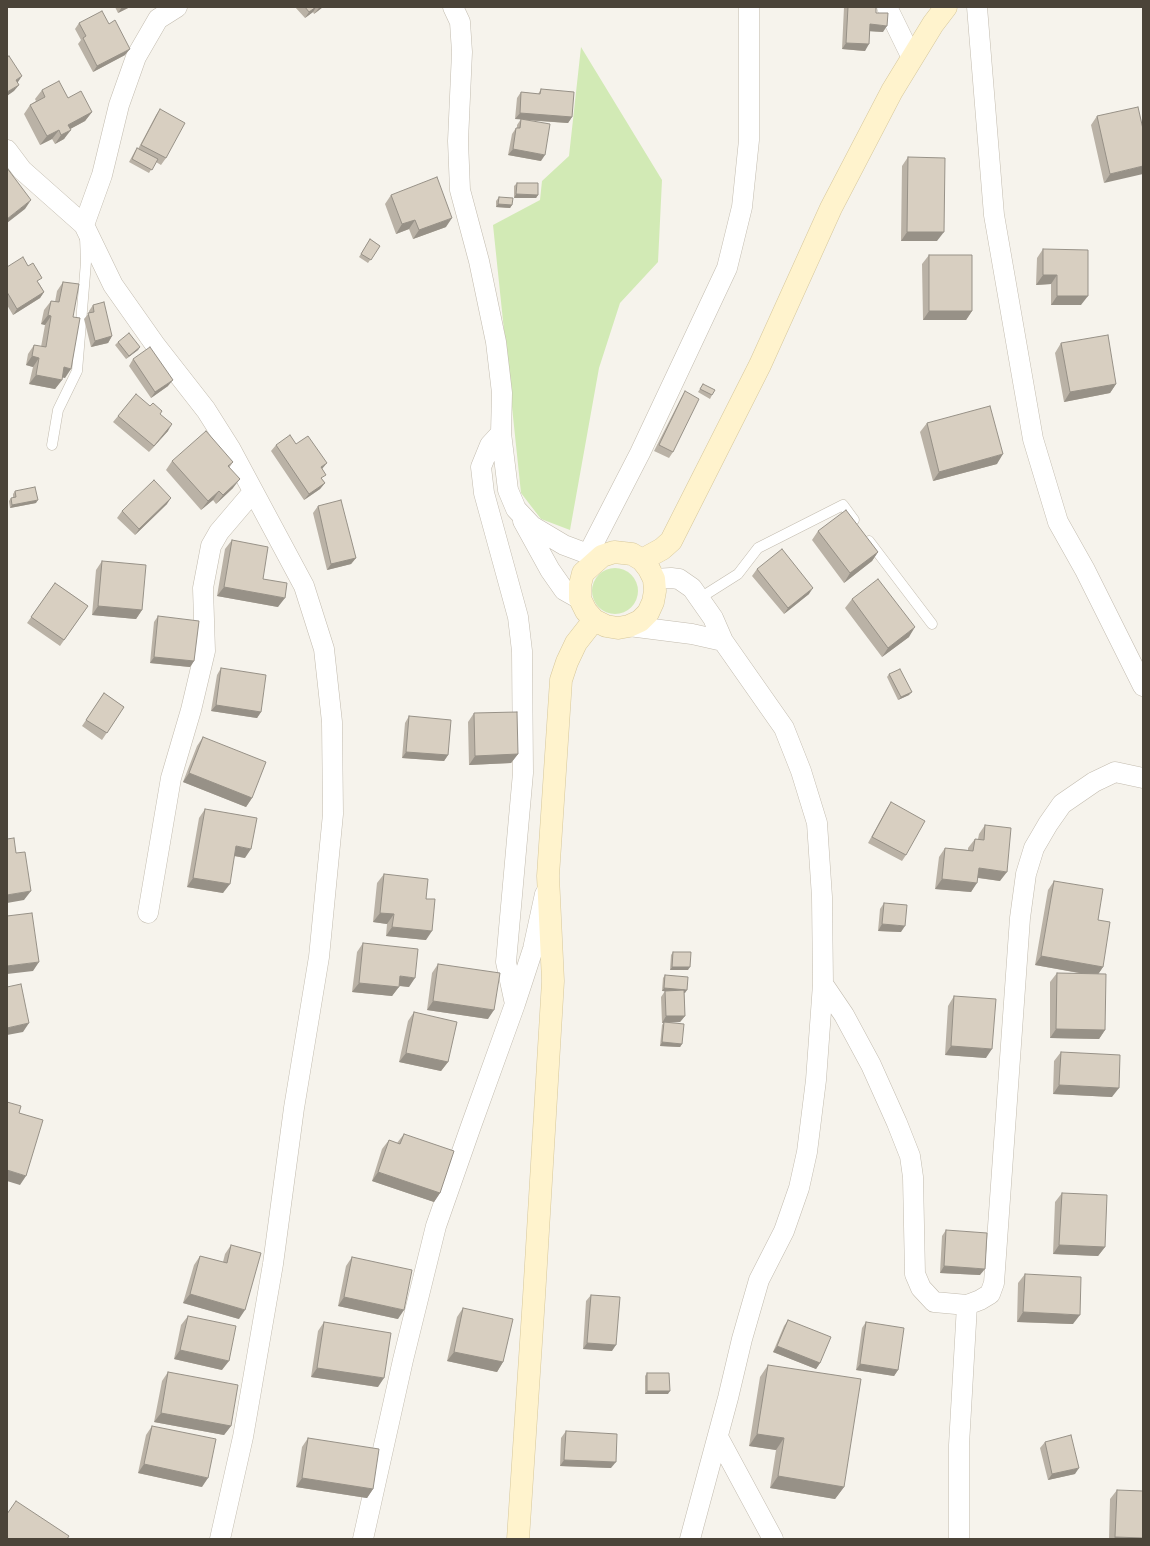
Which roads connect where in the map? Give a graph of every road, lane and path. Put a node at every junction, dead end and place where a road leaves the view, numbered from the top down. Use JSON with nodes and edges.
{"nodes":[{"id":1,"x":177,"y":7,"type":"edge"},
{"id":2,"x":453,"y":7,"type":"edge"},
{"id":3,"x":749,"y":7,"type":"edge"},
{"id":4,"x":887,"y":7,"type":"edge"},
{"id":5,"x":946,"y":7,"type":"edge"},
{"id":6,"x":977,"y":7,"type":"edge"},
{"id":7,"x":158,"y":13,"type":"edge"},
{"id":8,"x":912,"y":58,"type":"junction"},
{"id":9,"x":7,"y":150,"type":"edge"},
{"id":10,"x":84,"y":225,"type":"junction"},
{"id":11,"x":500,"y":433,"type":"junction"},
{"id":12,"x":52,"y":445,"type":"dead end"},
{"id":13,"x":253,"y":492,"type":"junction"},
{"id":14,"x":516,"y":509,"type":"junction"},
{"id":15,"x":592,"y":557,"type":"junction"},
{"id":16,"x":642,"y":560,"type":"junction"},
{"id":17,"x":654,"y":579,"type":"junction"},
{"id":18,"x":700,"y":598,"type":"junction"},
{"id":19,"x":580,"y":599,"type":"junction"},
{"id":20,"x":594,"y":620,"type":"junction"},
{"id":21,"x":932,"y":624,"type":"dead end"},
{"id":22,"x":630,"y":626,"type":"junction"},
{"id":23,"x":723,"y":641,"type":"junction"},
{"id":24,"x":1143,"y":686,"type":"edge"},
{"id":25,"x":1143,"y":778,"type":"edge"},
{"id":26,"x":548,"y":876,"type":"junction"},
{"id":27,"x":148,"y":913,"type":"dead end"},
{"id":28,"x":823,"y":984,"type":"junction"},
{"id":29,"x":516,"y":1004,"type":"junction"},
{"id":30,"x":966,"y":1305,"type":"junction"},
{"id":31,"x":718,"y":1437,"type":"junction"},
{"id":32,"x":220,"y":1539,"type":"edge"},
{"id":33,"x":363,"y":1539,"type":"edge"},
{"id":34,"x":518,"y":1539,"type":"edge"},
{"id":35,"x":690,"y":1539,"type":"edge"},
{"id":36,"x":773,"y":1539,"type":"edge"},
{"id":37,"x":959,"y":1539,"type":"edge"}],
"edges":[{"from":1,"to":7,"type":"street"},
{"from":2,"to":11,"type":"street"},
{"from":3,"to":15,"type":"street"},
{"from":4,"to":8,"type":"street"},
{"from":5,"to":8,"type":"street"},
{"from":6,"to":24,"type":"street"},
{"from":7,"to":10,"type":"street"},
{"from":8,"to":16,"type":"street"},
{"from":9,"to":10,"type":"street"},
{"from":10,"to":12,"type":"lane"},
{"from":10,"to":13,"type":"street"},
{"from":11,"to":14,"type":"street"},
{"from":11,"to":29,"type":"street"},
{"from":13,"to":27,"type":"street"},
{"from":13,"to":32,"type":"street"},
{"from":14,"to":15,"type":"street"},
{"from":14,"to":19,"type":"street"},
{"from":15,"to":16,"type":"street"},
{"from":15,"to":19,"type":"street"},
{"from":16,"to":17,"type":"street"},
{"from":17,"to":18,"type":"street"},
{"from":17,"to":22,"type":"street"},
{"from":18,"to":21,"type":"lane"},
{"from":18,"to":23,"type":"street"},
{"from":19,"to":20,"type":"street"},
{"from":20,"to":22,"type":"street"},
{"from":20,"to":26,"type":"street"},
{"from":22,"to":23,"type":"street"},
{"from":23,"to":28,"type":"street"},
{"from":25,"to":30,"type":"street"},
{"from":26,"to":29,"type":"street"},
{"from":26,"to":34,"type":"street"},
{"from":28,"to":30,"type":"street"},
{"from":28,"to":31,"type":"street"},
{"from":29,"to":33,"type":"street"},
{"from":30,"to":37,"type":"street"},
{"from":31,"to":35,"type":"street"},
{"from":31,"to":36,"type":"street"}]}
